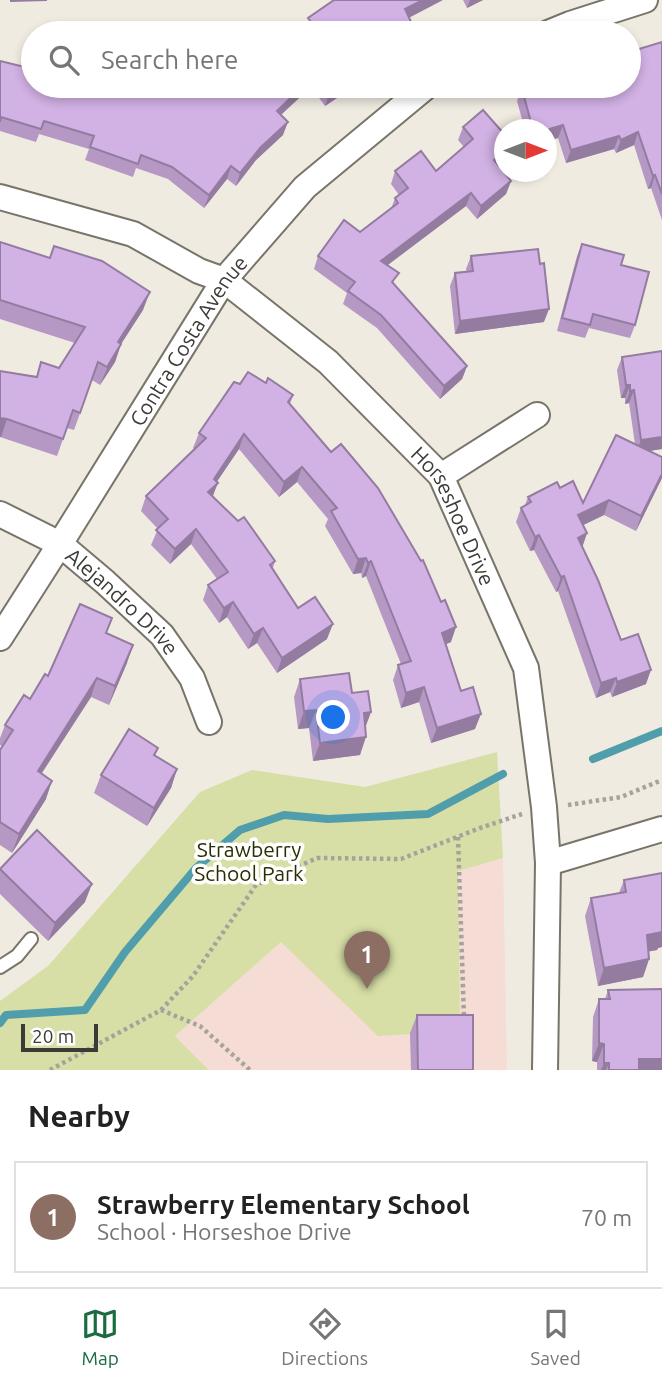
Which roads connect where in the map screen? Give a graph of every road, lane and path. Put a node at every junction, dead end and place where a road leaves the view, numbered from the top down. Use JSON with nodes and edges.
{"nodes":[{"id":1,"x":645,"y":0,"type":"edge"},
{"id":2,"x":579,"y":21,"type":"edge"},
{"id":3,"x":412,"y":98,"type":"edge"},
{"id":4,"x":0,"y":197,"type":"edge"},
{"id":5,"x":225,"y":280,"type":"junction"},
{"id":6,"x":537,"y":415,"type":"dead end"},
{"id":7,"x":441,"y":476,"type":"junction"},
{"id":8,"x":0,"y":513,"type":"edge"},
{"id":9,"x":60,"y":544,"type":"junction"},
{"id":10,"x":0,"y":638,"type":"edge"},
{"id":11,"x":209,"y":722,"type":"dead end"},
{"id":12,"x":662,"y":780,"type":"edge"},
{"id":13,"x":544,"y":807,"type":"junction"},
{"id":14,"x":662,"y":829,"type":"edge"},
{"id":15,"x":458,"y":836,"type":"junction"},
{"id":16,"x":548,"y":863,"type":"junction"},
{"id":17,"x":31,"y":939,"type":"dead end"},
{"id":18,"x":0,"y":967,"type":"edge"},
{"id":19,"x":161,"y":1010,"type":"junction"},
{"id":20,"x":464,"y":1024,"type":"edge"},
{"id":21,"x":50,"y":1070,"type":"edge"},
{"id":22,"x":250,"y":1070,"type":"edge"},
{"id":23,"x":545,"y":1070,"type":"edge"}],
"edges":[{"from":1,"to":2,"type":"street"},
{"from":3,"to":5,"type":"street","name":"Contra Costa Avenue"},
{"from":4,"to":5,"type":"street","name":"Horseshoe Drive"},
{"from":5,"to":7,"type":"street","name":"Horseshoe Drive"},
{"from":5,"to":9,"type":"street","name":"Contra Costa Avenue"},
{"from":6,"to":7,"type":"street"},
{"from":7,"to":13,"type":"street","name":"Horseshoe Drive"},
{"from":8,"to":9,"type":"street","name":"Alejandro Drive"},
{"from":9,"to":10,"type":"street","name":"Contra Costa Avenue"},
{"from":9,"to":11,"type":"street","name":"Alejandro Drive"},
{"from":12,"to":13,"type":"path"},
{"from":13,"to":15,"type":"path"},
{"from":13,"to":16,"type":"street","name":"Horseshoe Drive"},
{"from":14,"to":16,"type":"street"},
{"from":15,"to":19,"type":"path"},
{"from":15,"to":20,"type":"path"},
{"from":16,"to":23,"type":"street","name":"Horseshoe Drive"},
{"from":17,"to":18,"type":"lane"},
{"from":19,"to":21,"type":"path"},
{"from":19,"to":22,"type":"path"}]}
